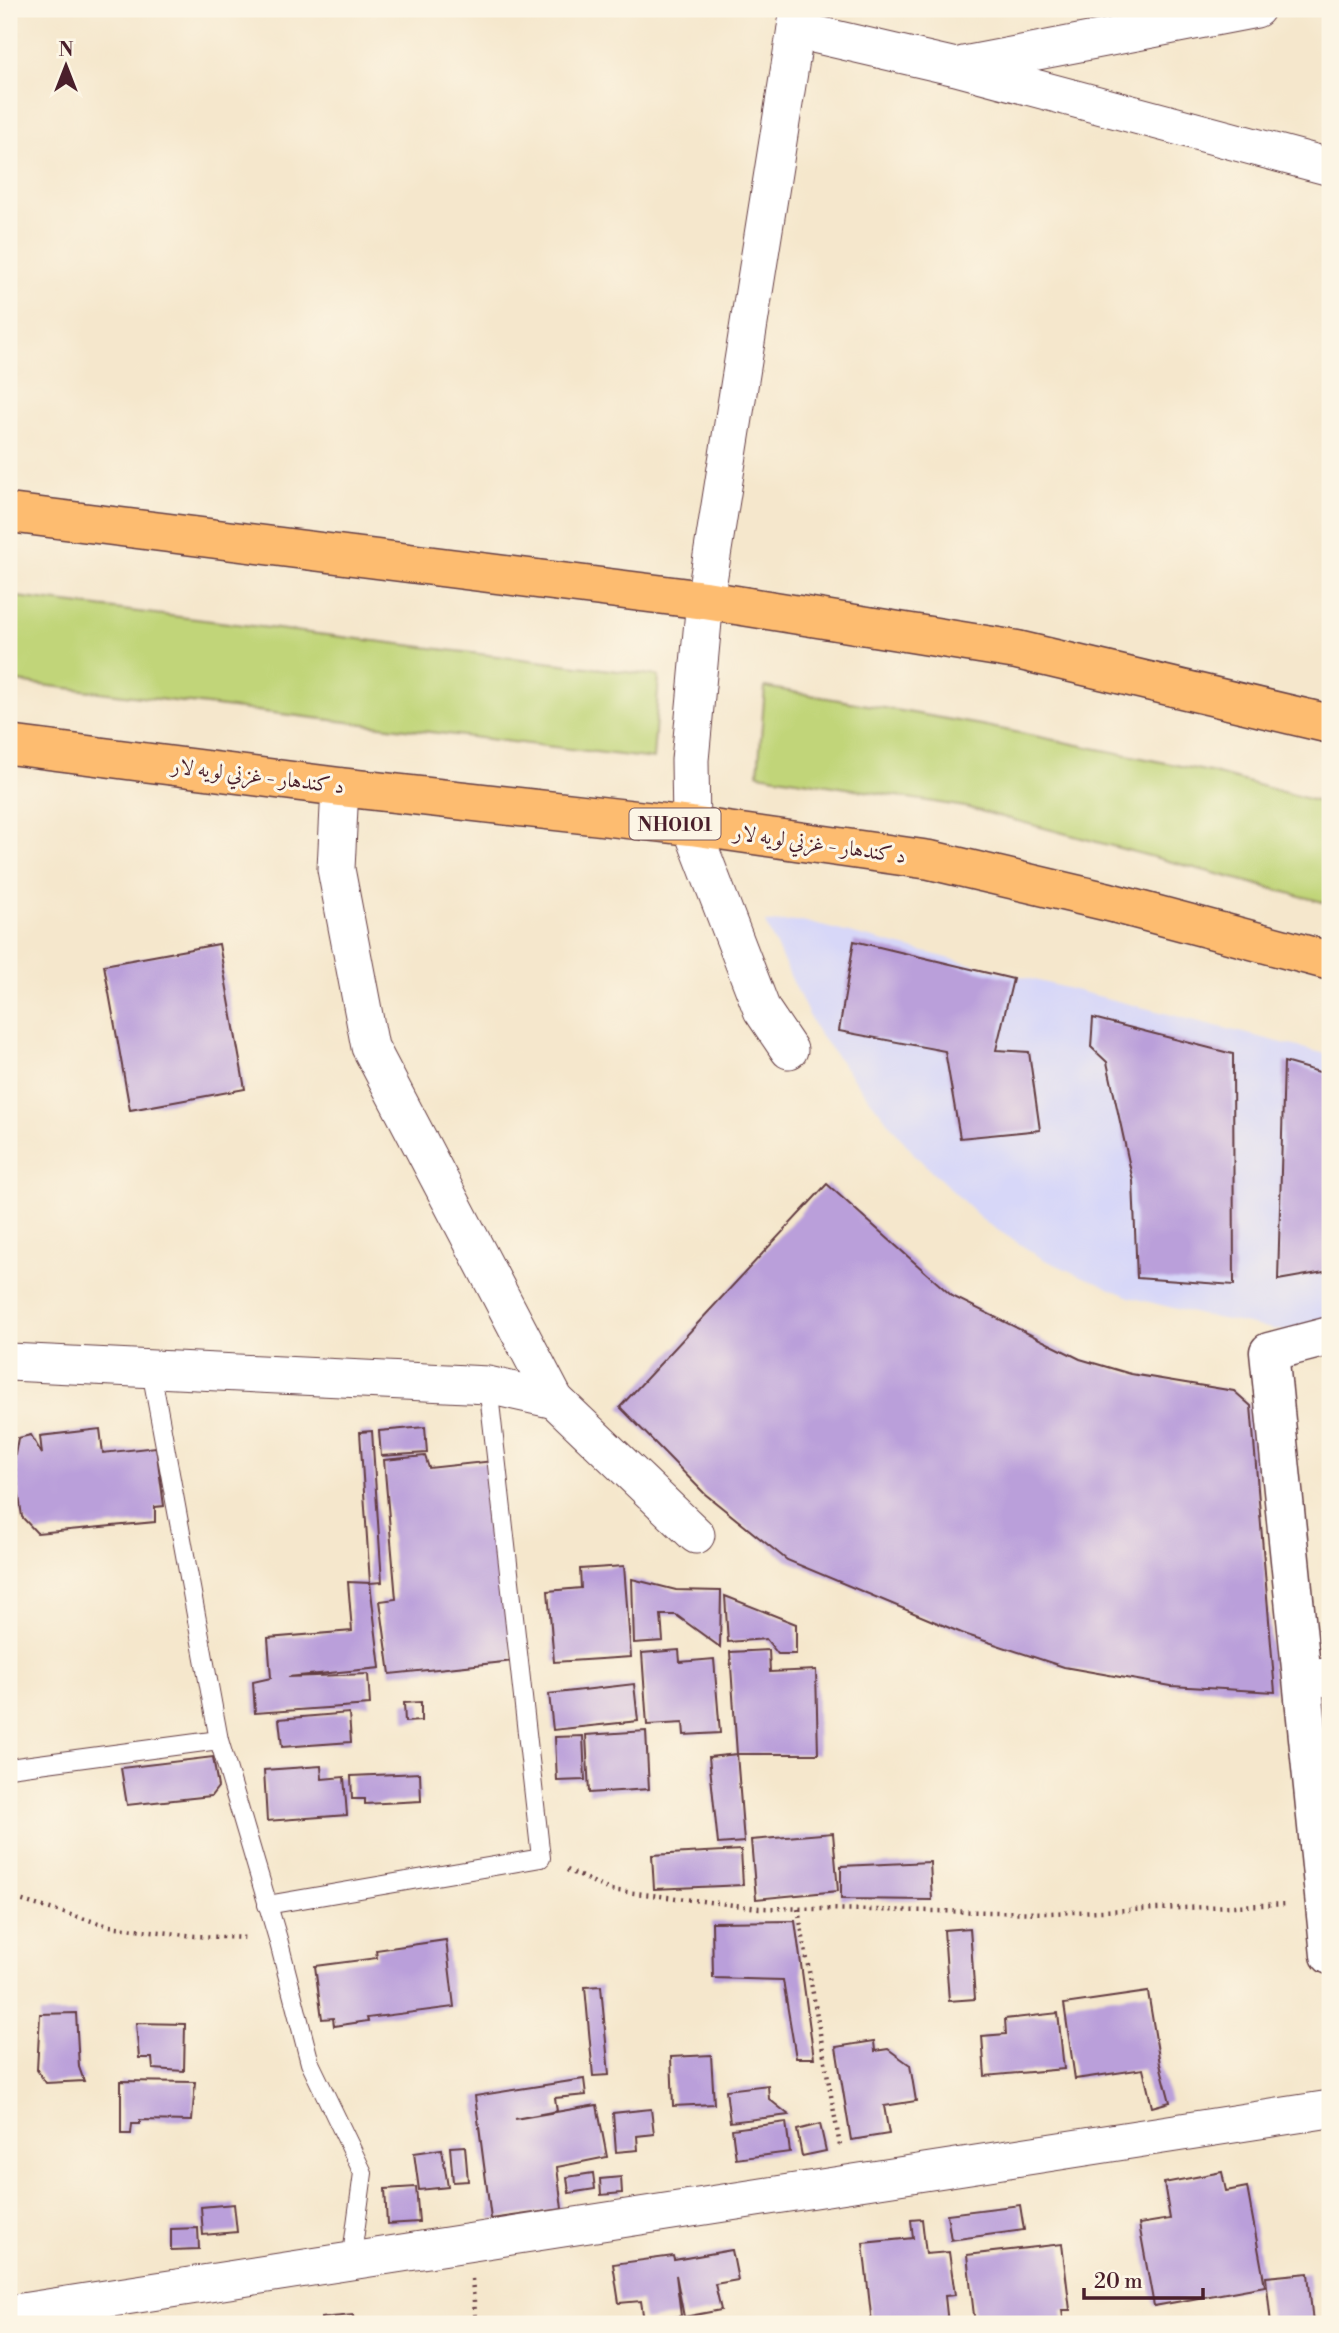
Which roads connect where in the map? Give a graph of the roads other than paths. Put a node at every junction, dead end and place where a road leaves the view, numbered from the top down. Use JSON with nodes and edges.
{"nodes":[{"id":1,"x":1256,"y":9,"type":"edge"},
{"id":2,"x":798,"y":19,"type":"edge"},
{"id":3,"x":956,"y":67,"type":"junction"},
{"id":4,"x":1330,"y":167,"type":"edge"},
{"id":5,"x":9,"y":513,"type":"edge"},
{"id":6,"x":705,"y":600,"type":"junction"},
{"id":7,"x":1330,"y":724,"type":"edge"},
{"id":8,"x":9,"y":745,"type":"edge"},
{"id":9,"x":340,"y":787,"type":"junction"},
{"id":10,"x":691,"y":826,"type":"junction"},
{"id":11,"x":1330,"y":961,"type":"edge"},
{"id":12,"x":789,"y":1050,"type":"dead end"},
{"id":13,"x":1330,"y":1336,"type":"edge"},
{"id":14,"x":9,"y":1362,"type":"edge"},
{"id":15,"x":151,"y":1370,"type":"junction"},
{"id":16,"x":488,"y":1385,"type":"junction"},
{"id":17,"x":555,"y":1400,"type":"junction"},
{"id":18,"x":696,"y":1535,"type":"dead end"},
{"id":19,"x":1317,"y":1679,"type":"edge"},
{"id":20,"x":219,"y":1741,"type":"junction"},
{"id":21,"x":9,"y":1768,"type":"edge"},
{"id":22,"x":267,"y":1905,"type":"junction"},
{"id":23,"x":1330,"y":1955,"type":"edge"},
{"id":24,"x":1330,"y":2109,"type":"edge"},
{"id":25,"x":351,"y":2262,"type":"junction"},
{"id":26,"x":9,"y":2314,"type":"edge"}],
"edges":[{"from":1,"to":3,"type":"street"},
{"from":2,"to":3,"type":"street"},
{"from":2,"to":6,"type":"street"},
{"from":3,"to":4,"type":"street"},
{"from":5,"to":6,"type":"highway"},
{"from":6,"to":7,"type":"highway"},
{"from":6,"to":10,"type":"street"},
{"from":8,"to":9,"type":"highway","name":"د کندهار - غزني لويه لار","number":"NH0101"},
{"from":9,"to":10,"type":"highway","name":"د کندهار - غزني لويه لار","number":"NH0101"},
{"from":9,"to":17,"type":"street"},
{"from":10,"to":11,"type":"highway","name":"د کندهار - غزني لويه لار","number":"NH0101"},
{"from":10,"to":12,"type":"street"},
{"from":13,"to":19,"type":"street"},
{"from":14,"to":15,"type":"street"},
{"from":15,"to":16,"type":"street"},
{"from":15,"to":20,"type":"lane"},
{"from":16,"to":17,"type":"street"},
{"from":16,"to":22,"type":"lane"},
{"from":17,"to":18,"type":"street"},
{"from":19,"to":23,"type":"street"},
{"from":20,"to":21,"type":"lane"},
{"from":20,"to":22,"type":"lane"},
{"from":22,"to":25,"type":"lane"},
{"from":24,"to":25,"type":"street"},
{"from":25,"to":26,"type":"street"}]}
